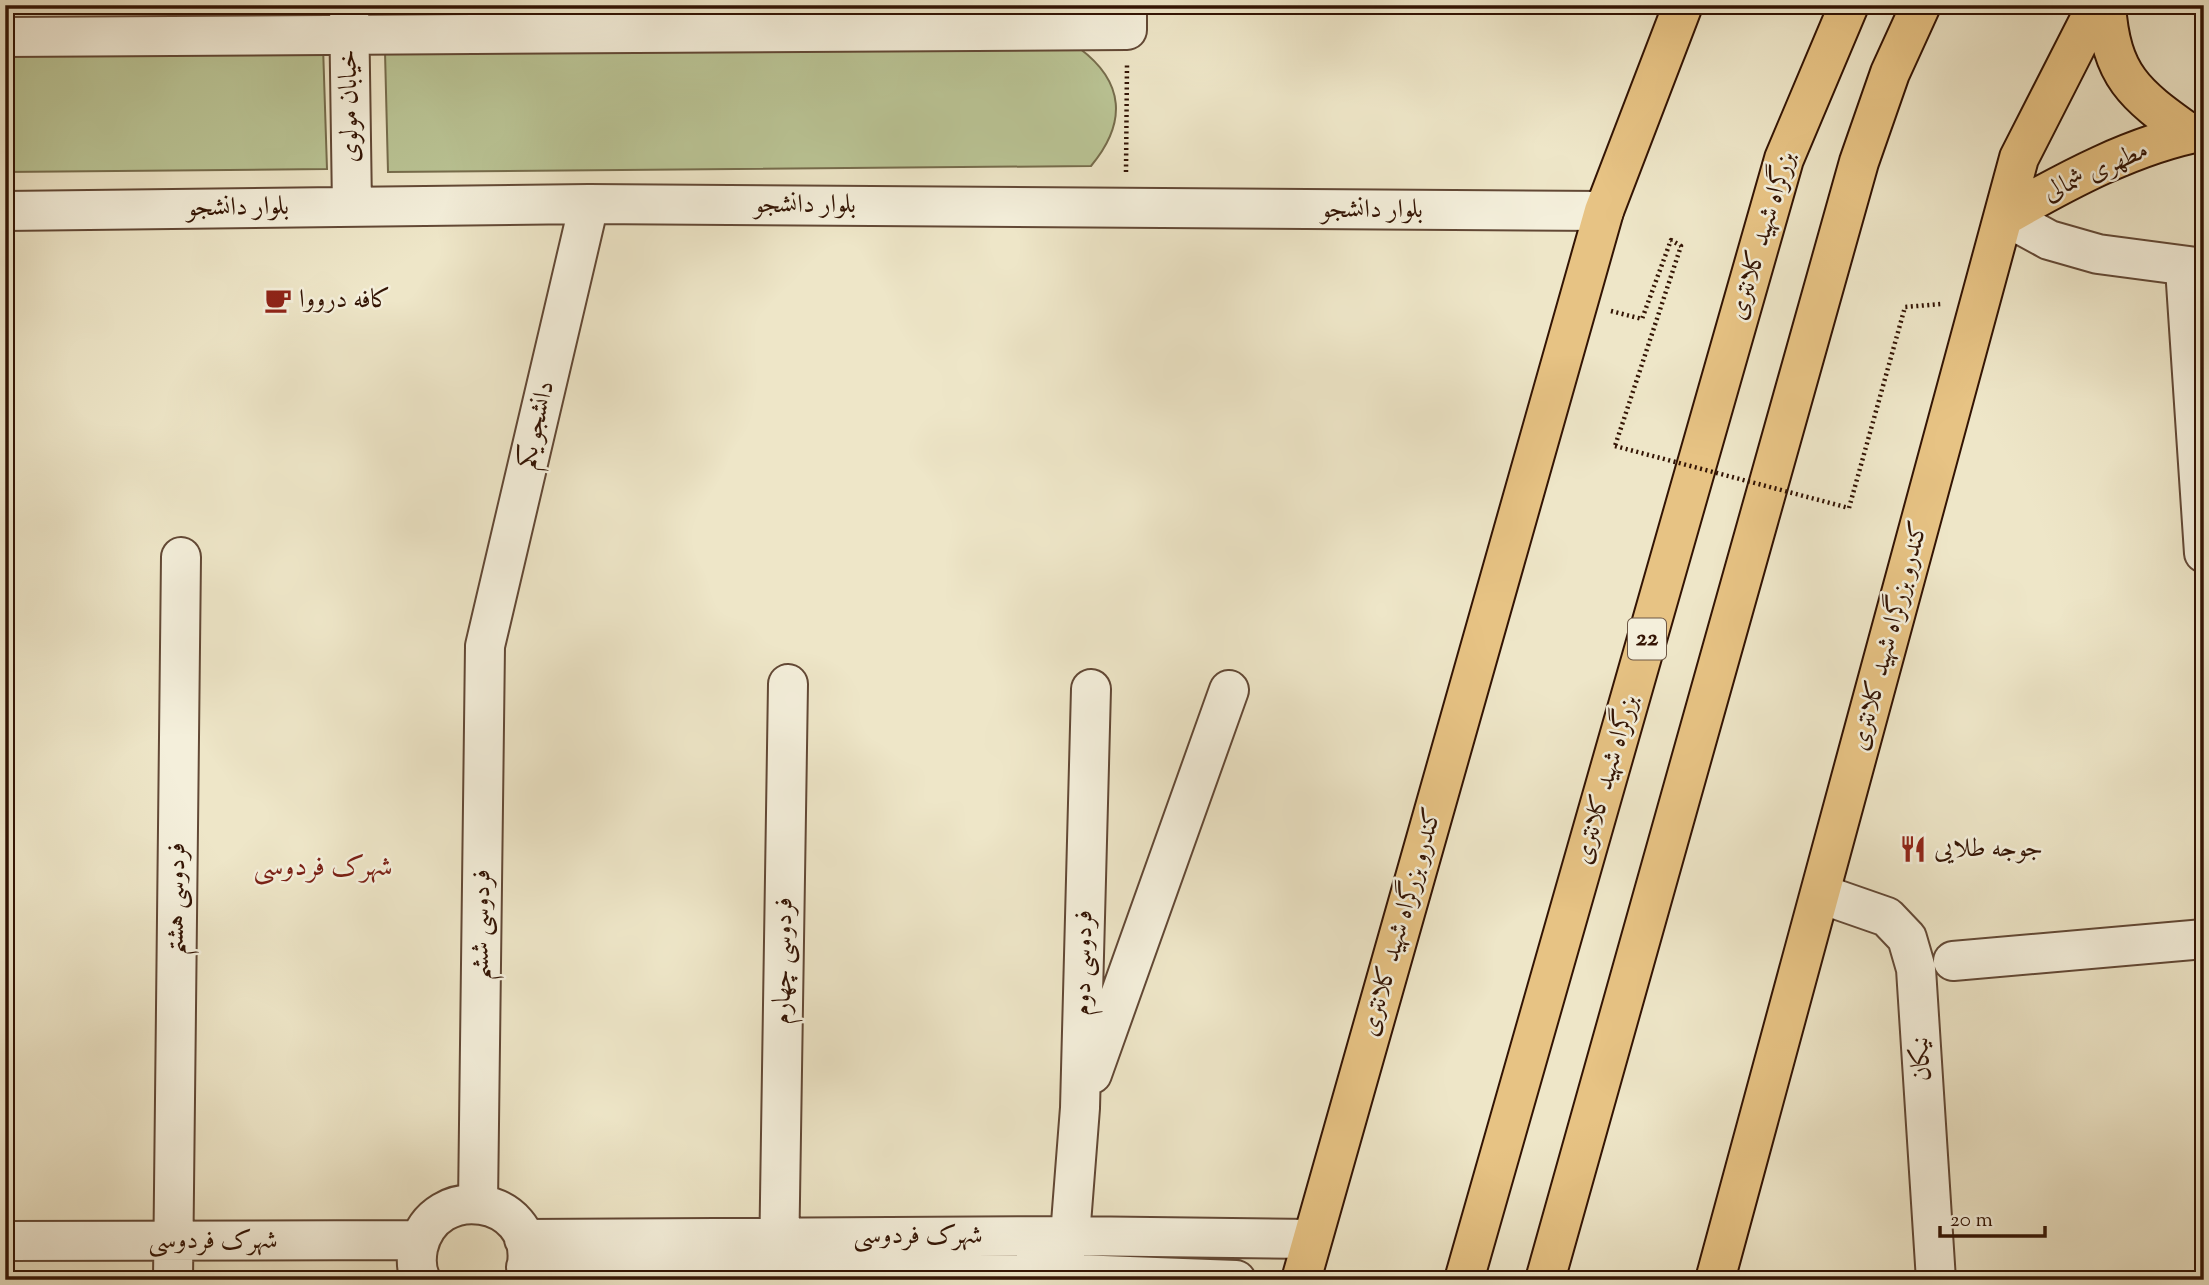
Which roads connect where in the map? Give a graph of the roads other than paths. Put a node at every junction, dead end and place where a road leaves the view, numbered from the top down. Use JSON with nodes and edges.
{"nodes":[{"id":1,"x":1683,"y":5,"type":"edge"},
{"id":2,"x":1849,"y":5,"type":"edge"},
{"id":3,"x":1920,"y":5,"type":"edge"},
{"id":4,"x":2096,"y":5,"type":"edge"},
{"id":5,"x":2106,"y":5,"type":"edge"},
{"id":6,"x":1127,"y":17,"type":"edge"},
{"id":7,"x":751,"y":19,"type":"edge"},
{"id":8,"x":349,"y":20,"type":"edge"},
{"id":9,"x":5,"y":37,"type":"edge"},
{"id":10,"x":2196,"y":132,"type":"edge"},
{"id":11,"x":589,"y":204,"type":"junction"},
{"id":12,"x":352,"y":207,"type":"junction"},
{"id":13,"x":5,"y":211,"type":"edge"},
{"id":14,"x":1604,"y":211,"type":"junction"},
{"id":15,"x":2005,"y":216,"type":"junction"},
{"id":16,"x":2194,"y":268,"type":"edge"},
{"id":17,"x":2204,"y":553,"type":"edge"},
{"id":18,"x":181,"y":557,"type":"dead end"},
{"id":19,"x":485,"y":646,"type":"joint"},
{"id":20,"x":788,"y":684,"type":"dead end"},
{"id":21,"x":1091,"y":689,"type":"dead end"},
{"id":22,"x":1229,"y":690,"type":"dead end"},
{"id":23,"x":1821,"y":894,"type":"junction"},
{"id":24,"x":2204,"y":939,"type":"edge"},
{"id":25,"x":1953,"y":961,"type":"dead end"},
{"id":26,"x":1080,"y":1108,"type":"junction"},
{"id":27,"x":478,"y":1204,"type":"junction"},
{"id":28,"x":1070,"y":1236,"type":"junction"},
{"id":29,"x":1311,"y":1239,"type":"junction"},
{"id":30,"x":5,"y":1241,"type":"edge"},
{"id":31,"x":419,"y":1259,"type":"edge"},
{"id":32,"x":5,"y":1260,"type":"edge"},
{"id":33,"x":173,"y":1260,"type":"edge"},
{"id":34,"x":779,"y":1260,"type":"edge"},
{"id":35,"x":525,"y":1262,"type":"edge"},
{"id":36,"x":1057,"y":1277,"type":"edge"},
{"id":37,"x":1236,"y":1280,"type":"edge"},
{"id":38,"x":1301,"y":1280,"type":"edge"},
{"id":39,"x":1464,"y":1280,"type":"edge"},
{"id":40,"x":1545,"y":1280,"type":"edge"},
{"id":41,"x":1716,"y":1280,"type":"edge"},
{"id":42,"x":1936,"y":1280,"type":"edge"}],
"edges":[{"from":1,"to":14,"type":"main road","name":"کندرو بزرگراه شهید کلانتری"},
{"from":2,"to":39,"type":"main road","name":"بزرگراه شهید کلانتری","number":"22"},
{"from":3,"to":40,"type":"main road"},
{"from":4,"to":15,"type":"main road","name":"کندرو بزرگراه شهید کلانتری"},
{"from":5,"to":10,"type":"main road","name":"مطهری شمالی"},
{"from":6,"to":7,"type":"street"},
{"from":7,"to":8,"type":"street"},
{"from":8,"to":9,"type":"street"},
{"from":8,"to":12,"type":"street","name":"خیابان مولوی"},
{"from":10,"to":15,"type":"main road","name":"مطهری شمالی"},
{"from":11,"to":12,"type":"street","name":"بلوار دانشجو"},
{"from":11,"to":14,"type":"street","name":"بلوار دانشجو"},
{"from":11,"to":19,"type":"street","name":"دانشجو یکم"},
{"from":12,"to":13,"type":"street","name":"بلوار دانشجو"},
{"from":14,"to":29,"type":"main road","name":"کندرو بزرگراه شهید کلانتری"},
{"from":15,"to":16,"type":"street"},
{"from":15,"to":23,"type":"main road","name":"کندرو بزرگراه شهید کلانتری"},
{"from":16,"to":17,"type":"street"},
{"from":18,"to":33,"type":"street","name":"فردوسی هشتم"},
{"from":19,"to":27,"type":"street","name":"فردوسی ششم"},
{"from":20,"to":34,"type":"street","name":"فردوسی چهارم"},
{"from":21,"to":26,"type":"street","name":"فردوسی دوم"},
{"from":22,"to":26,"type":"street"},
{"from":23,"to":41,"type":"main road","name":"کندرو بزرگراه شهید کلانتری"},
{"from":23,"to":42,"type":"street","name":"نیکان"},
{"from":24,"to":25,"type":"street"},
{"from":26,"to":28,"type":"street","name":"فردوسی دوم"},
{"from":27,"to":31,"type":"street"},
{"from":27,"to":35,"type":"street"},
{"from":28,"to":29,"type":"street","name":"شهرک فردوسی"},
{"from":28,"to":34,"type":"street","name":"شهرک فردوسی"},
{"from":28,"to":36,"type":"street","name":"فردوسی دوم"},
{"from":29,"to":38,"type":"main road","name":"کندرو بزرگراه شهید کلانتری"},
{"from":30,"to":33,"type":"street","name":"شهرک فردوسی"},
{"from":31,"to":33,"type":"street","name":"شهرک فردوسی"},
{"from":32,"to":33,"type":"street","name":"شهرک فردوسی"},
{"from":34,"to":35,"type":"street","name":"شهرک فردوسی"},
{"from":34,"to":36,"type":"street","name":"شهرک فردوسی"},
{"from":36,"to":37,"type":"street","name":"شهرک فردوسی"}]}
